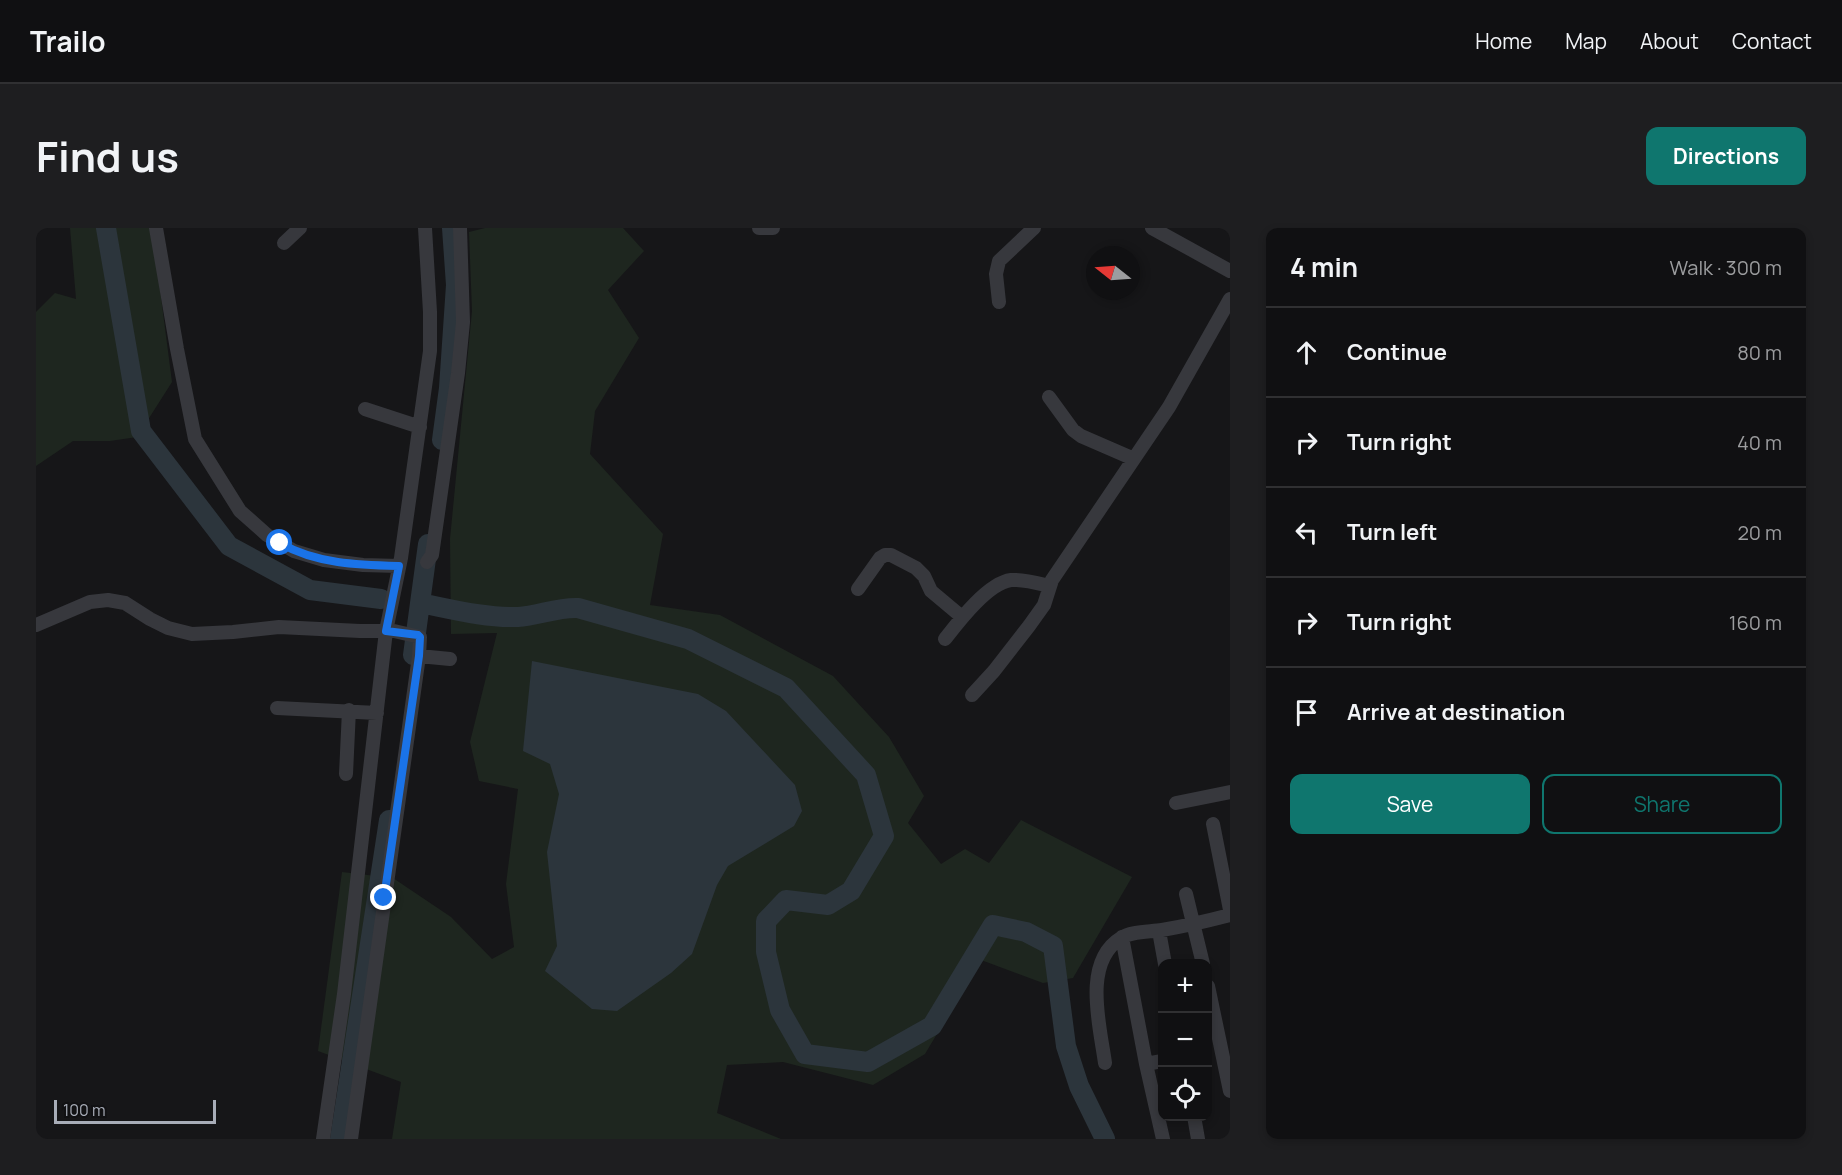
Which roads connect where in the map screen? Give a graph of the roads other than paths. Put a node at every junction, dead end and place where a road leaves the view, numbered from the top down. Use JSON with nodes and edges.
{"nodes":[{"id":1,"x":156,"y":228,"type":"edge"},
{"id":2,"x":300,"y":228,"type":"edge"},
{"id":3,"x":425,"y":228,"type":"edge"},
{"id":4,"x":460,"y":228,"type":"edge"},
{"id":5,"x":759,"y":228,"type":"edge"},
{"id":6,"x":773,"y":228,"type":"edge"},
{"id":7,"x":1034,"y":228,"type":"edge"},
{"id":8,"x":1152,"y":228,"type":"edge"},
{"id":9,"x":285,"y":243,"type":"dead end"},
{"id":10,"x":1230,"y":271,"type":"edge"},
{"id":11,"x":1230,"y":299,"type":"edge"},
{"id":12,"x":999,"y":302,"type":"dead end"},
{"id":13,"x":1050,"y":397,"type":"dead end"},
{"id":14,"x":366,"y":410,"type":"dead end"},
{"id":15,"x":420,"y":427,"type":"junction"},
{"id":16,"x":1134,"y":459,"type":"junction"},
{"id":17,"x":427,"y":562,"type":"dead end"},
{"id":18,"x":398,"y":570,"type":"junction"},
{"id":19,"x":1049,"y":586,"type":"junction"},
{"id":20,"x":858,"y":589,"type":"dead end"},
{"id":21,"x":962,"y":617,"type":"junction"},
{"id":22,"x":36,"y":625,"type":"edge"},
{"id":23,"x":389,"y":627,"type":"junction"},
{"id":24,"x":945,"y":639,"type":"dead end"},
{"id":25,"x":419,"y":656,"type":"junction"},
{"id":26,"x":450,"y":659,"type":"dead end"},
{"id":27,"x":972,"y":695,"type":"dead end"},
{"id":28,"x":277,"y":708,"type":"dead end"},
{"id":29,"x":349,"y":711,"type":"junction"},
{"id":30,"x":377,"y":713,"type":"junction"},
{"id":31,"x":346,"y":774,"type":"dead end"},
{"id":32,"x":1230,"y":792,"type":"edge"},
{"id":33,"x":1176,"y":802,"type":"dead end"},
{"id":34,"x":1213,"y":824,"type":"dead end"},
{"id":35,"x":1186,"y":894,"type":"dead end"},
{"id":36,"x":1230,"y":910,"type":"edge"},
{"id":37,"x":1230,"y":915,"type":"edge"},
{"id":38,"x":1194,"y":924,"type":"junction"},
{"id":39,"x":1159,"y":931,"type":"junction"},
{"id":40,"x":1122,"y":937,"type":"junction"},
{"id":41,"x":1164,"y":959,"type":"edge"},
{"id":42,"x":1202,"y":959,"type":"edge"},
{"id":43,"x":1212,"y":1007,"type":"edge"},
{"id":44,"x":1220,"y":1048,"type":"edge"},
{"id":45,"x":1158,"y":1061,"type":"edge"},
{"id":46,"x":1105,"y":1063,"type":"dead end"},
{"id":47,"x":1146,"y":1064,"type":"junction"},
{"id":48,"x":1230,"y":1091,"type":"edge"},
{"id":49,"x":1195,"y":1121,"type":"edge"},
{"id":50,"x":323,"y":1139,"type":"edge"},
{"id":51,"x":351,"y":1139,"type":"edge"},
{"id":52,"x":1163,"y":1139,"type":"edge"},
{"id":53,"x":1198,"y":1139,"type":"edge"}],
"edges":[{"from":1,"to":18,"type":"street"},
{"from":2,"to":9,"type":"street"},
{"from":3,"to":15,"type":"street"},
{"from":4,"to":17,"type":"street"},
{"from":5,"to":6,"type":"street"},
{"from":7,"to":12,"type":"street"},
{"from":8,"to":10,"type":"street"},
{"from":11,"to":16,"type":"street"},
{"from":13,"to":16,"type":"street"},
{"from":14,"to":15,"type":"street"},
{"from":15,"to":18,"type":"street"},
{"from":16,"to":19,"type":"street"},
{"from":18,"to":23,"type":"street"},
{"from":19,"to":21,"type":"street"},
{"from":19,"to":27,"type":"street"},
{"from":20,"to":21,"type":"street"},
{"from":21,"to":24,"type":"street"},
{"from":22,"to":23,"type":"street"},
{"from":23,"to":25,"type":"street"},
{"from":23,"to":30,"type":"street"},
{"from":25,"to":26,"type":"street"},
{"from":25,"to":51,"type":"street"},
{"from":28,"to":29,"type":"street"},
{"from":29,"to":30,"type":"street"},
{"from":29,"to":31,"type":"street"},
{"from":30,"to":50,"type":"street"},
{"from":32,"to":33,"type":"street"},
{"from":34,"to":36,"type":"street"},
{"from":35,"to":38,"type":"street"},
{"from":37,"to":38,"type":"street"},
{"from":38,"to":39,"type":"street"},
{"from":38,"to":42,"type":"street"},
{"from":39,"to":40,"type":"street"},
{"from":39,"to":41,"type":"street"},
{"from":40,"to":46,"type":"street"},
{"from":40,"to":47,"type":"street"},
{"from":43,"to":44,"type":"street"},
{"from":44,"to":48,"type":"street"},
{"from":45,"to":47,"type":"street"},
{"from":47,"to":52,"type":"street"},
{"from":49,"to":53,"type":"street"}]}
